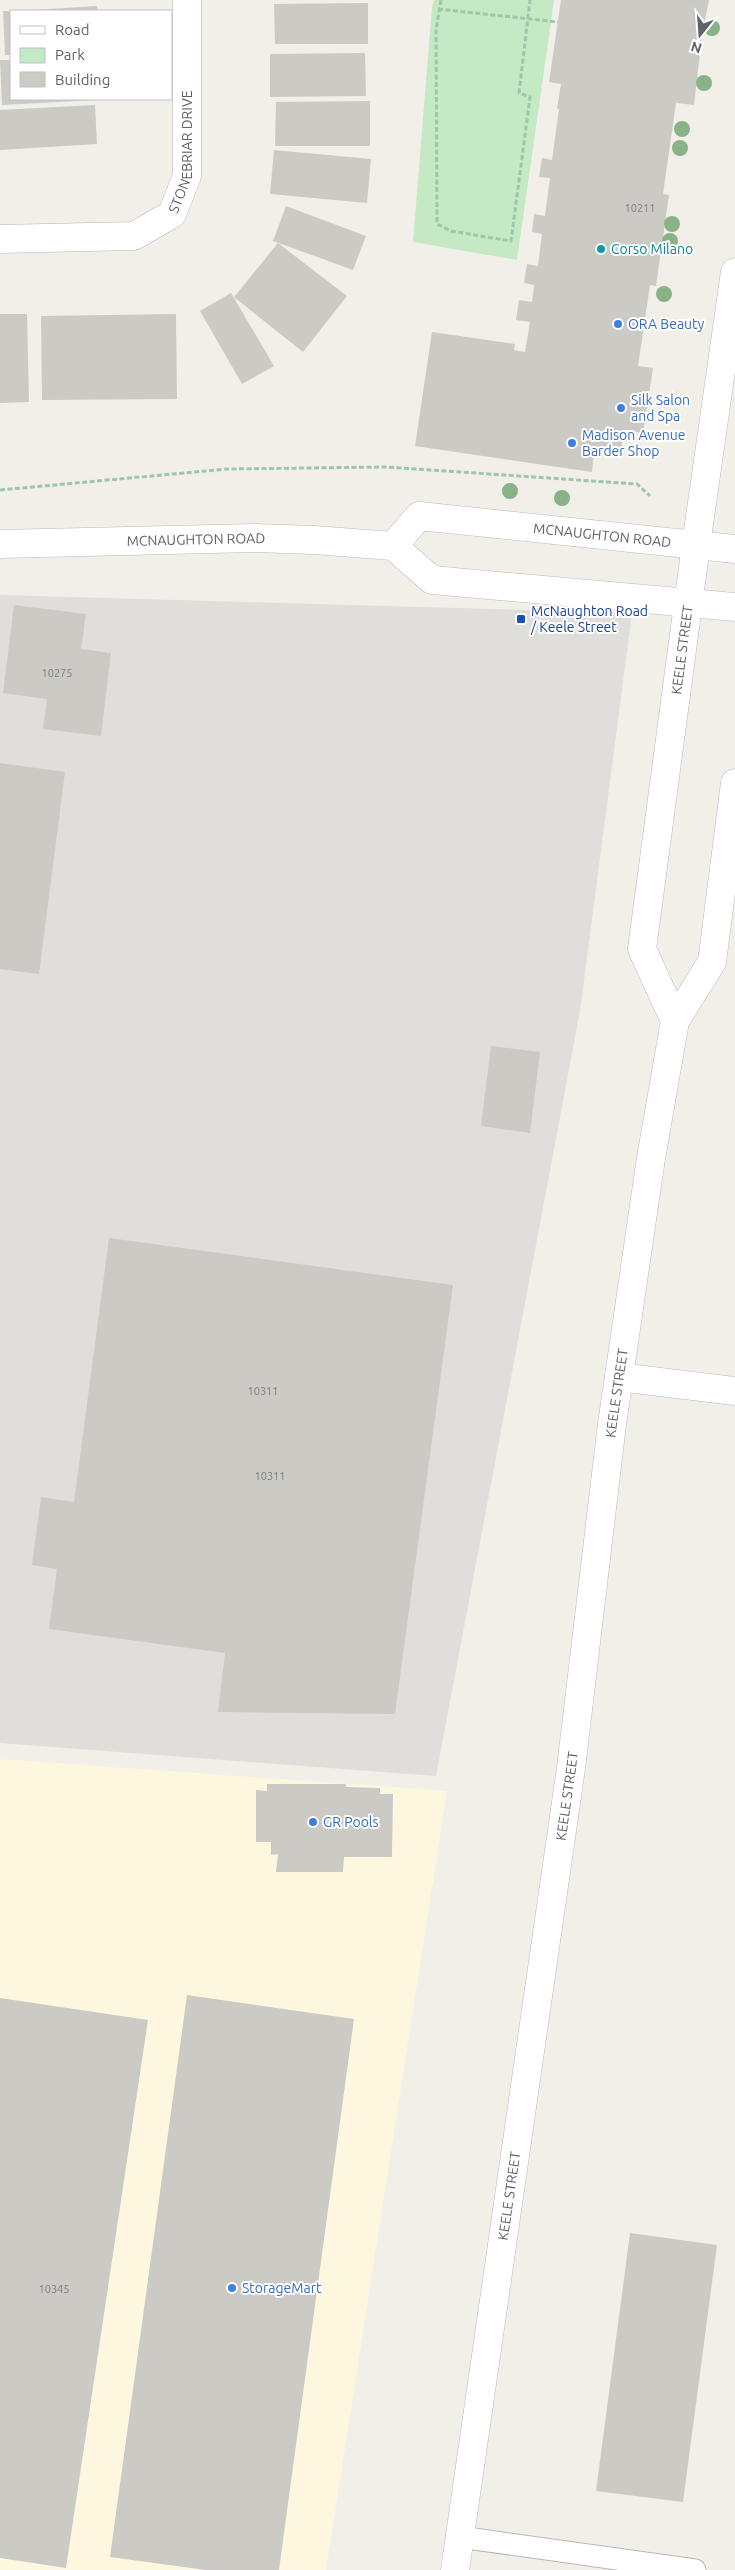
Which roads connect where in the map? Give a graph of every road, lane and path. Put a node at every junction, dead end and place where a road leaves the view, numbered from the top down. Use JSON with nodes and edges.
{"nodes":[{"id":1,"x":187,"y":0,"type":"edge"},
{"id":2,"x":441,"y":0,"type":"edge"},
{"id":3,"x":530,"y":0,"type":"edge"},
{"id":4,"x":438,"y":9,"type":"junction"},
{"id":5,"x":527,"y":19,"type":"junction"},
{"id":6,"x":558,"y":22,"type":"dead end"},
{"id":7,"x":0,"y":239,"type":"edge"},
{"id":8,"x":735,"y":272,"type":"edge"},
{"id":9,"x":0,"y":490,"type":"edge"},
{"id":10,"x":650,"y":496,"type":"dead end"},
{"id":11,"x":0,"y":544,"type":"edge"},
{"id":12,"x":696,"y":545,"type":"junction"},
{"id":13,"x":393,"y":546,"type":"junction"},
{"id":14,"x":735,"y":549,"type":"edge"},
{"id":15,"x":688,"y":602,"type":"junction"},
{"id":16,"x":735,"y":607,"type":"edge"},
{"id":17,"x":735,"y":783,"type":"edge"},
{"id":18,"x":675,"y":1021,"type":"junction"},
{"id":19,"x":620,"y":1377,"type":"junction"},
{"id":20,"x":735,"y":1391,"type":"edge"},
{"id":21,"x":460,"y":2536,"type":"junction"},
{"id":22,"x":456,"y":2570,"type":"edge"},
{"id":23,"x":695,"y":2570,"type":"edge"}],
"edges":[{"from":1,"to":7,"type":"main road","name":"STONEBRIAR DRIVE"},
{"from":2,"to":4,"type":"path"},
{"from":3,"to":5,"type":"path"},
{"from":4,"to":5,"type":"path"},
{"from":4,"to":5,"type":"path"},
{"from":5,"to":6,"type":"path"},
{"from":8,"to":12,"type":"main road","name":"KEELE STREET"},
{"from":9,"to":10,"type":"path"},
{"from":11,"to":13,"type":"main road","name":"MCNAUGHTON ROAD"},
{"from":12,"to":13,"type":"main road","name":"MCNAUGHTON ROAD"},
{"from":12,"to":14,"type":"main road","name":"MCNAUGHTON ROAD"},
{"from":12,"to":15,"type":"main road","name":"KEELE STREET"},
{"from":13,"to":15,"type":"main road"},
{"from":15,"to":16,"type":"main road"},
{"from":15,"to":18,"type":"main road","name":"KEELE STREET"},
{"from":17,"to":18,"type":"main road","name":"KEELE STREET"},
{"from":18,"to":19,"type":"main road","name":"KEELE STREET"},
{"from":19,"to":20,"type":"main road"},
{"from":19,"to":21,"type":"main road","name":"KEELE STREET"},
{"from":21,"to":22,"type":"main road","name":"KEELE STREET"},
{"from":21,"to":23,"type":"lane"}]}
